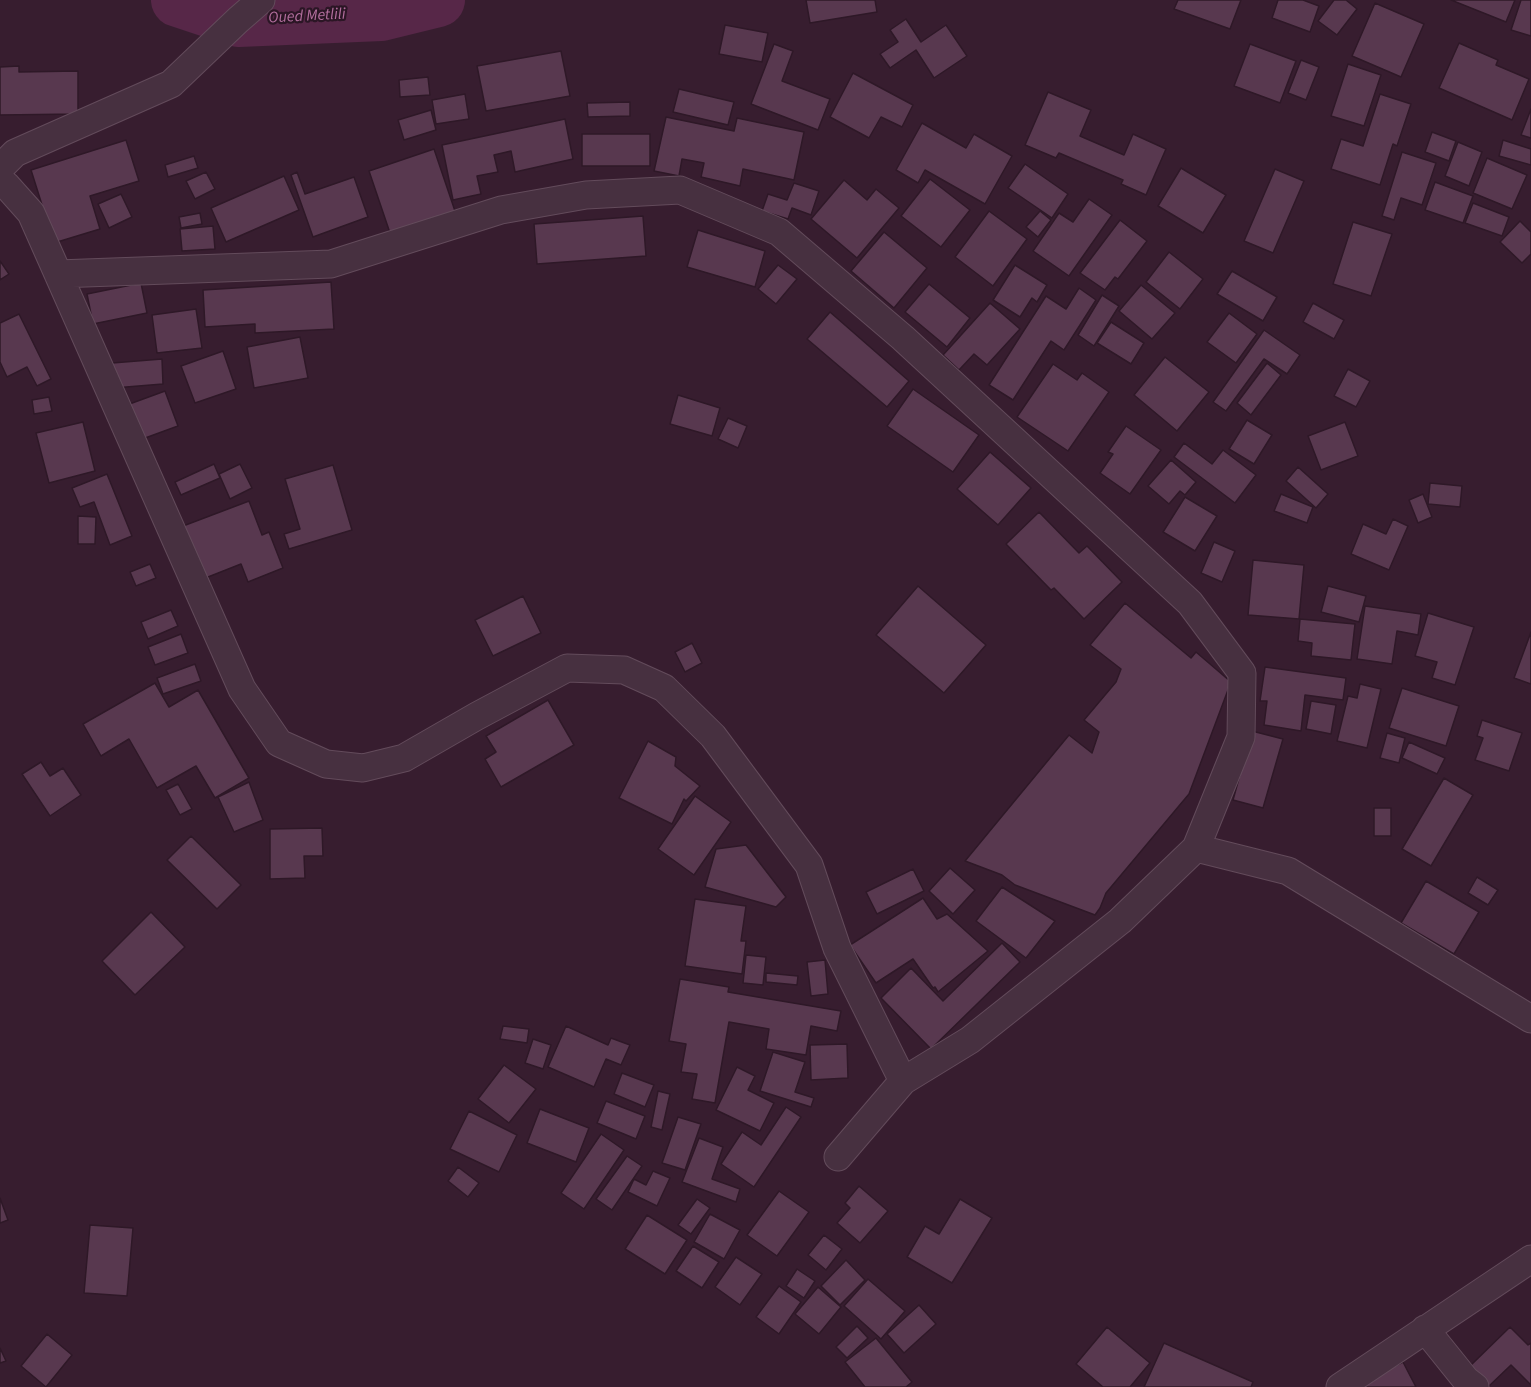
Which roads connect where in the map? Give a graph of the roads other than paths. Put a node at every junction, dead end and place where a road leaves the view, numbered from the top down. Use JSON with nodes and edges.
{"nodes":[{"id":1,"x":261,"y":0,"type":"edge"},
{"id":2,"x":0,"y":168,"type":"edge"},
{"id":3,"x":0,"y":183,"type":"edge"},
{"id":4,"x":58,"y":274,"type":"junction"},
{"id":5,"x":1196,"y":848,"type":"junction"},
{"id":6,"x":1531,"y":1019,"type":"edge"},
{"id":7,"x":903,"y":1081,"type":"junction"},
{"id":8,"x":838,"y":1157,"type":"dead end"},
{"id":9,"x":1531,"y":1259,"type":"edge"},
{"id":10,"x":1425,"y":1329,"type":"junction"},
{"id":11,"x":1340,"y":1387,"type":"edge"},
{"id":12,"x":1475,"y":1387,"type":"edge"}],
"edges":[{"from":1,"to":2,"type":"street"},
{"from":3,"to":4,"type":"street"},
{"from":4,"to":5,"type":"street"},
{"from":4,"to":7,"type":"street"},
{"from":5,"to":6,"type":"street"},
{"from":5,"to":7,"type":"street"},
{"from":7,"to":8,"type":"street"},
{"from":9,"to":10,"type":"street"},
{"from":10,"to":11,"type":"street"},
{"from":10,"to":12,"type":"street"}]}
